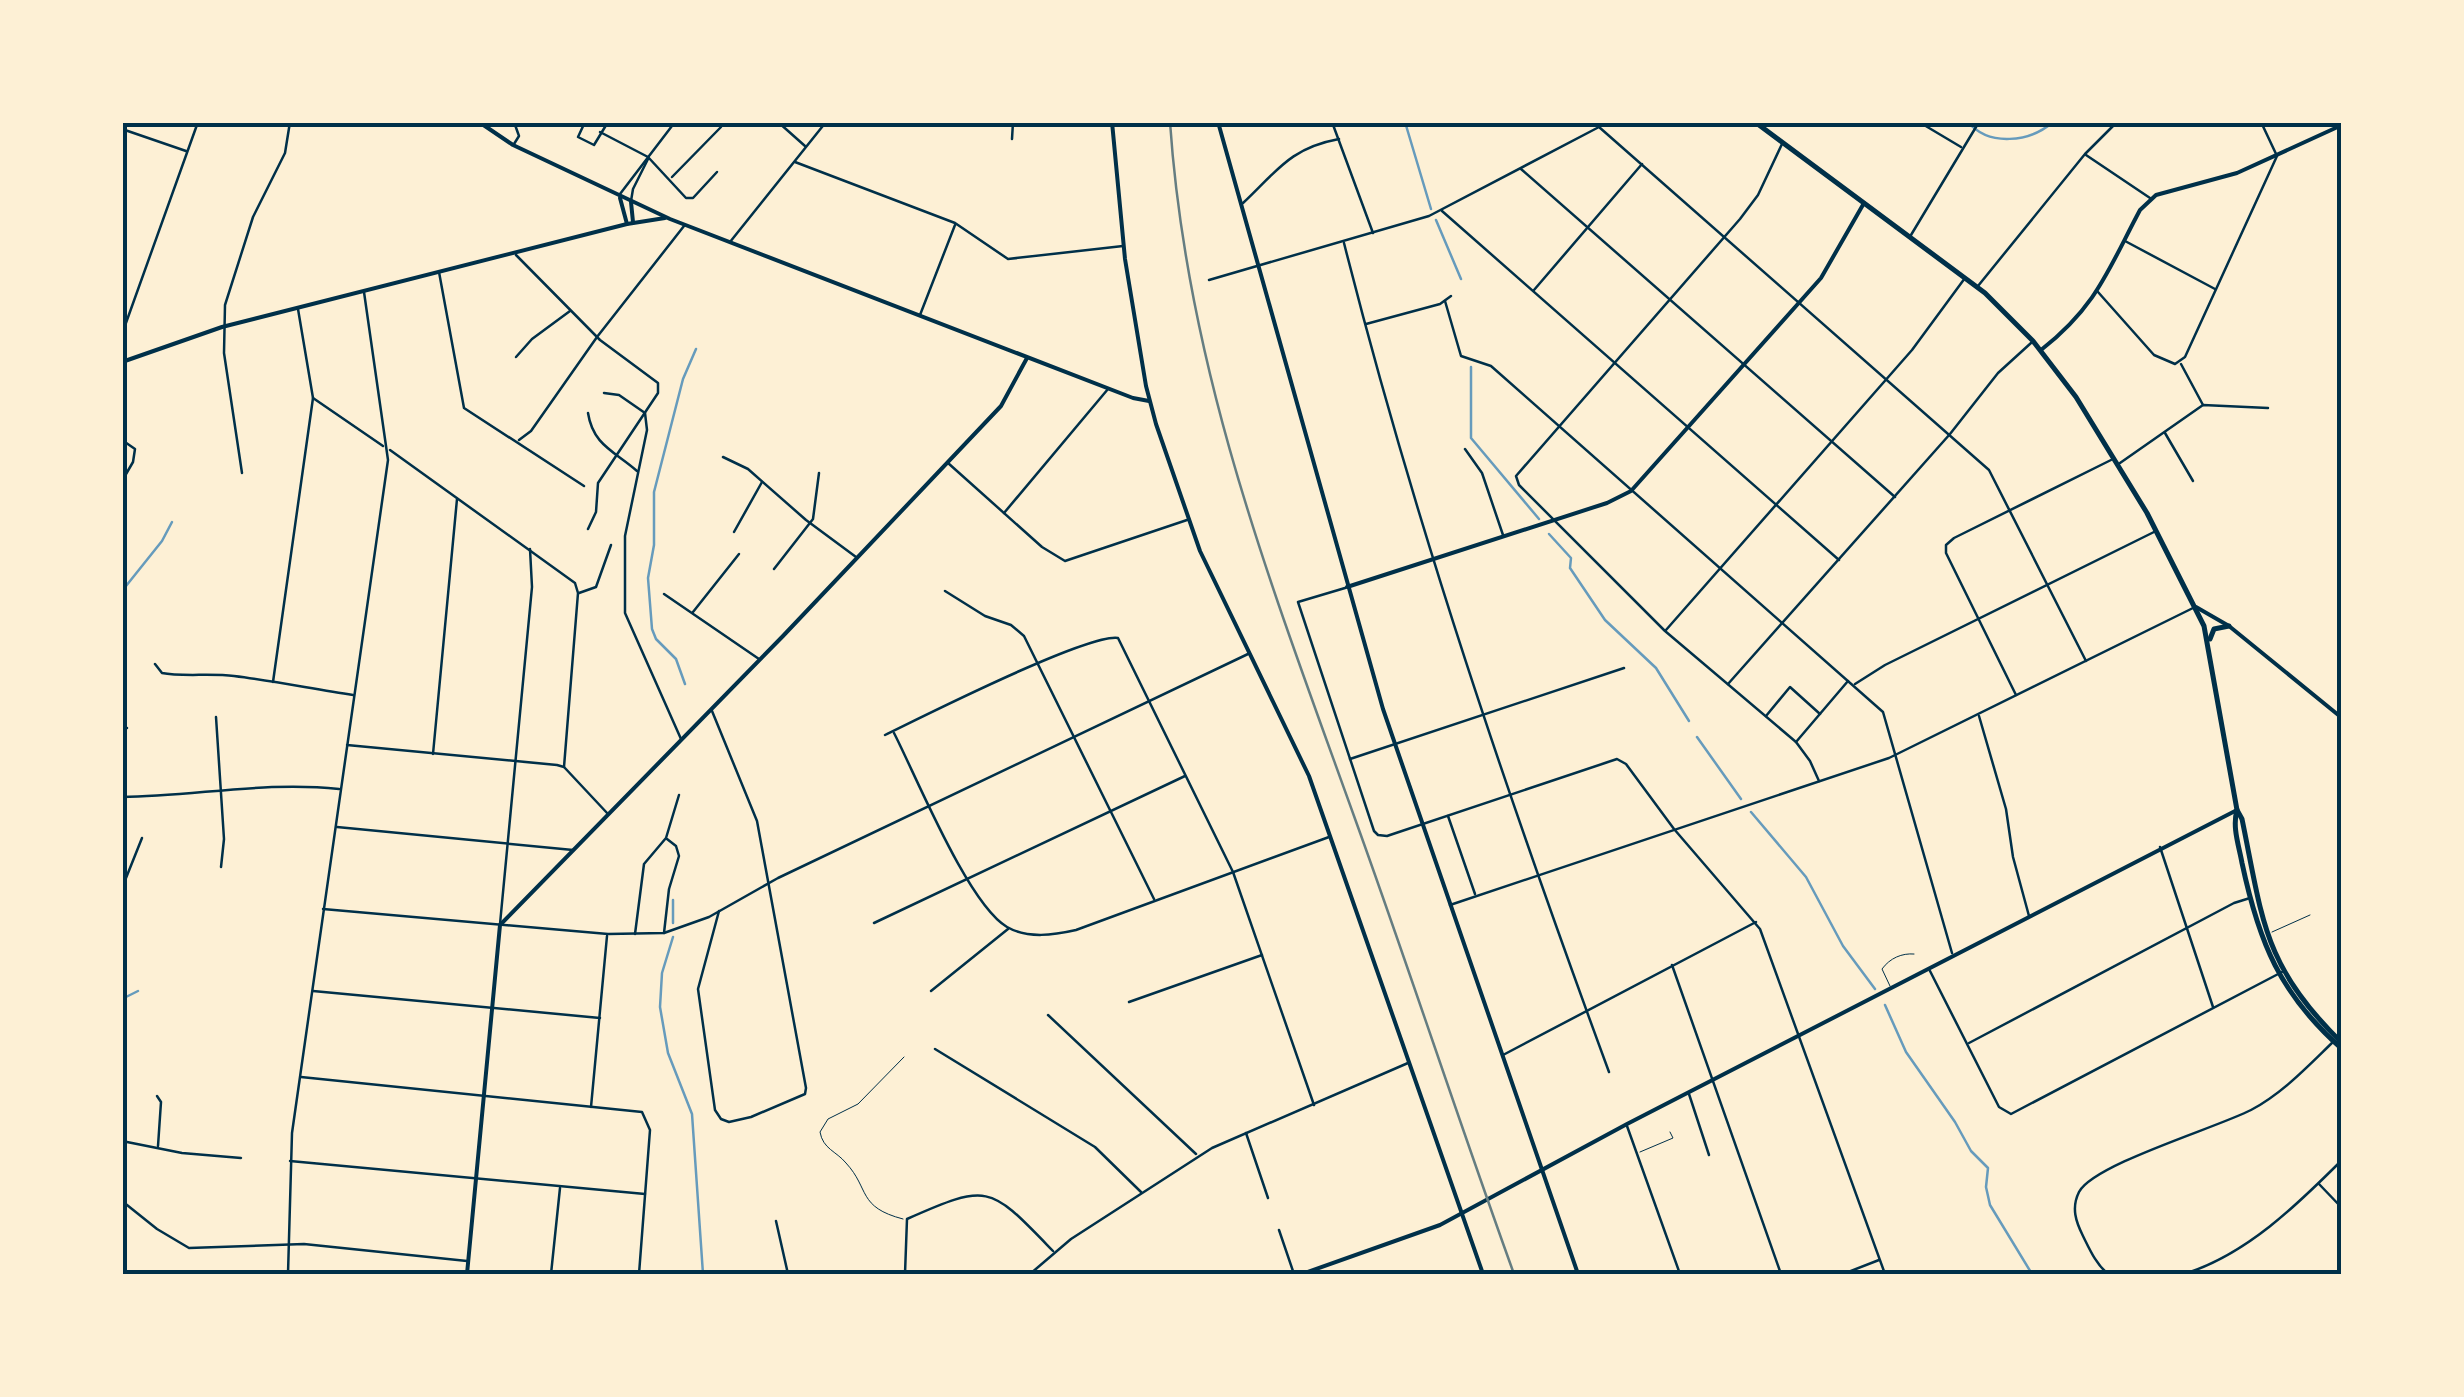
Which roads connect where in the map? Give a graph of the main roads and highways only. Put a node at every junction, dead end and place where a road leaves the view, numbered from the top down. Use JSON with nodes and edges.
{"nodes":[{"id":1,"x":1755,"y":122,"type":"edge"},
{"id":2,"x":2230,"y":626,"type":"road end"},
{"id":3,"x":2209,"y":641,"type":"junction"},
{"id":4,"x":2253,"y":897,"type":"junction"},
{"id":5,"x":2280,"y":973,"type":"junction"},
{"id":6,"x":2338,"y":1043,"type":"edge"}],
"edges":[{"from":1,"to":3,"type":"main road"},
{"from":2,"to":3,"type":"main road"},
{"from":3,"to":4,"type":"main road"},
{"from":4,"to":5,"type":"main road"},
{"from":4,"to":5,"type":"main road"},
{"from":5,"to":6,"type":"main road"}]}
